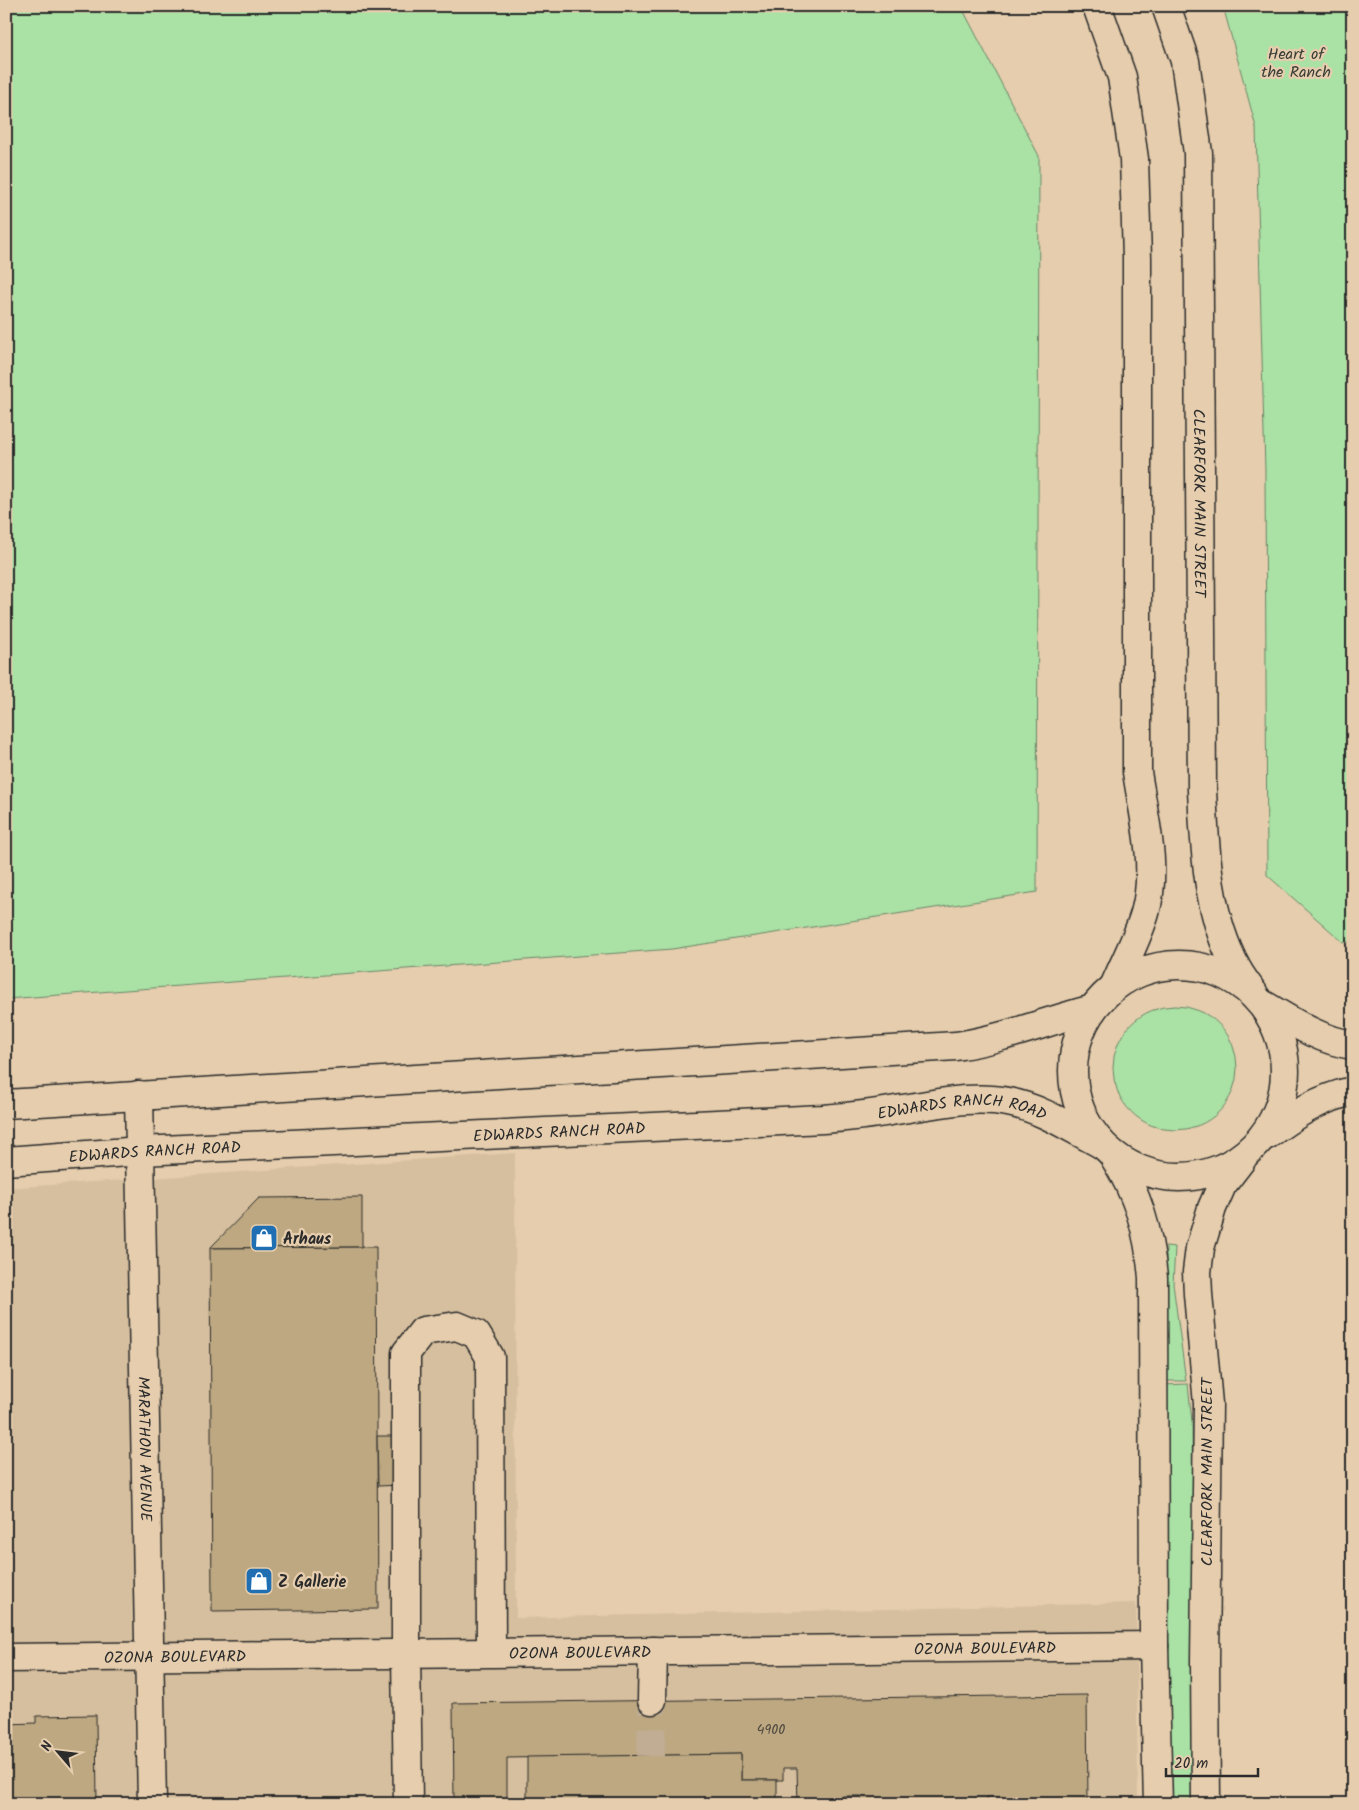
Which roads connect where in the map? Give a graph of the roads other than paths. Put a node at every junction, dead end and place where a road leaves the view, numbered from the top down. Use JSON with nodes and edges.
{"nodes":[{"id":1,"x":1097,"y":6,"type":"edge"},
{"id":2,"x":1166,"y":6,"type":"edge"},
{"id":3,"x":1114,"y":987,"type":"junction"},
{"id":4,"x":1258,"y":999,"type":"junction"},
{"id":5,"x":1093,"y":1008,"type":"junction"},
{"id":6,"x":1353,"y":1045,"type":"edge"},
{"id":7,"x":1353,"y":1091,"type":"edge"},
{"id":8,"x":139,"y":1095,"type":"junction"},
{"id":9,"x":6,"y":1104,"type":"edge"},
{"id":10,"x":1253,"y":1147,"type":"junction"},
{"id":11,"x":1107,"y":1150,"type":"junction"},
{"id":12,"x":141,"y":1151,"type":"junction"},
{"id":13,"x":6,"y":1161,"type":"edge"},
{"id":14,"x":1154,"y":1646,"type":"junction"},
{"id":15,"x":653,"y":1651,"type":"junction"},
{"id":16,"x":406,"y":1652,"type":"junction"},
{"id":17,"x":491,"y":1652,"type":"junction"},
{"id":18,"x":149,"y":1655,"type":"junction"},
{"id":19,"x":6,"y":1658,"type":"edge"},
{"id":20,"x":652,"y":1700,"type":"tunnel mouth"},
{"id":21,"x":152,"y":1804,"type":"edge"},
{"id":22,"x":408,"y":1804,"type":"edge"},
{"id":23,"x":1158,"y":1804,"type":"edge"},
{"id":24,"x":1206,"y":1804,"type":"edge"}],
"edges":[{"from":1,"to":3,"type":"street"},
{"from":2,"to":4,"type":"street","name":"CLEARFORK MAIN STREET"},
{"from":3,"to":4,"type":"street"},
{"from":3,"to":5,"type":"street"},
{"from":4,"to":6,"type":"street"},
{"from":4,"to":10,"type":"street","name":"CLEARFORK MAIN STREET"},
{"from":5,"to":8,"type":"street"},
{"from":5,"to":11,"type":"street"},
{"from":7,"to":10,"type":"street"},
{"from":8,"to":9,"type":"street"},
{"from":8,"to":12,"type":"street","name":"MARATHON AVENUE"},
{"from":10,"to":11,"type":"street","name":"EDWARDS RANCH ROAD"},
{"from":10,"to":24,"type":"street","name":"CLEARFORK MAIN STREET"},
{"from":11,"to":12,"type":"street","name":"EDWARDS RANCH ROAD"},
{"from":11,"to":14,"type":"street"},
{"from":12,"to":13,"type":"street","name":"EDWARDS RANCH ROAD"},
{"from":12,"to":18,"type":"street","name":"MARATHON AVENUE"},
{"from":14,"to":15,"type":"street","name":"OZONA BOULEVARD"},
{"from":14,"to":23,"type":"street"},
{"from":15,"to":17,"type":"street","name":"OZONA BOULEVARD"},
{"from":15,"to":20,"type":"street"},
{"from":16,"to":17,"type":"street","name":"OZONA BOULEVARD"},
{"from":16,"to":17,"type":"street"},
{"from":16,"to":18,"type":"street","name":"OZONA BOULEVARD"},
{"from":16,"to":22,"type":"street"},
{"from":18,"to":19,"type":"street","name":"OZONA BOULEVARD"},
{"from":18,"to":21,"type":"street","name":"MARATHON AVENUE"}]}
